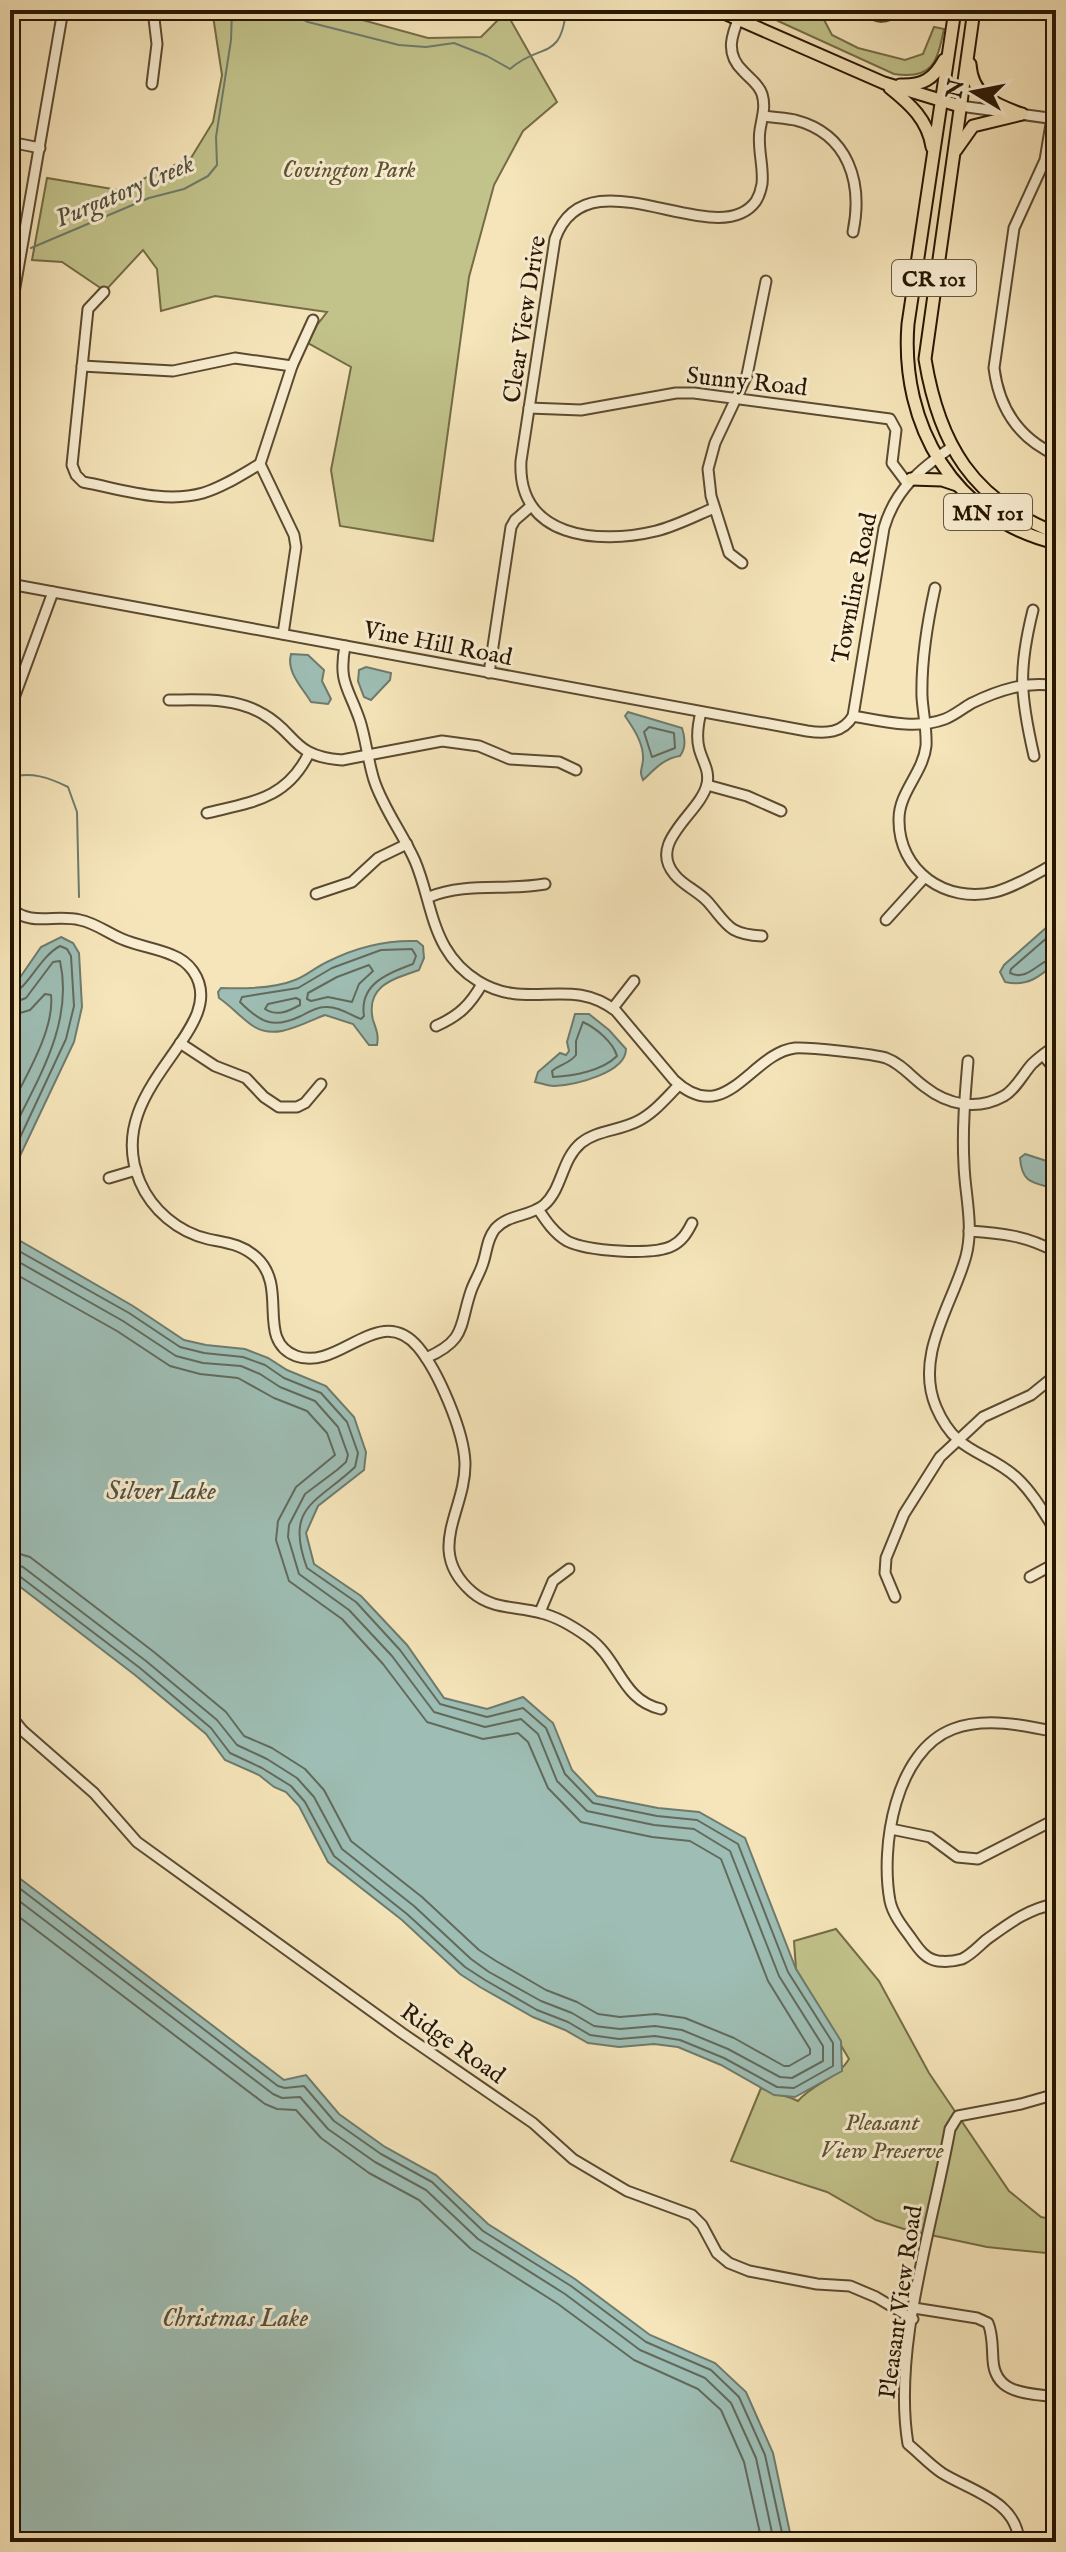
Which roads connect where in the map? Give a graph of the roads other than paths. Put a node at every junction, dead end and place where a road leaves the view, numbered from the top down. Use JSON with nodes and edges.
{"nodes":[{"id":1,"x":63,"y":10,"type":"edge"},
{"id":2,"x":153,"y":10,"type":"edge"},
{"id":3,"x":717,"y":10,"type":"edge"},
{"id":4,"x":869,"y":10,"type":"edge"},
{"id":5,"x":894,"y":10,"type":"edge"},
{"id":6,"x":955,"y":10,"type":"edge"},
{"id":7,"x":974,"y":10,"type":"edge"},
{"id":8,"x":740,"y":14,"type":"edge"},
{"id":9,"x":950,"y":46,"type":"junction"},
{"id":10,"x":969,"y":49,"type":"junction"},
{"id":11,"x":884,"y":83,"type":"junction"},
{"id":12,"x":152,"y":84,"type":"dead end"},
{"id":13,"x":941,"y":102,"type":"junction"},
{"id":14,"x":960,"y":106,"type":"junction"},
{"id":15,"x":1022,"y":114,"type":"junction"},
{"id":16,"x":763,"y":116,"type":"junction"},
{"id":17,"x":1054,"y":118,"type":"edge"},
{"id":18,"x":10,"y":142,"type":"edge"},
{"id":19,"x":40,"y":148,"type":"junction"},
{"id":20,"x":932,"y":160,"type":"junction"},
{"id":21,"x":950,"y":170,"type":"junction"},
{"id":22,"x":853,"y":232,"type":"dead end"},
{"id":23,"x":766,"y":281,"type":"dead end"},
{"id":24,"x":104,"y":292,"type":"dead end"},
{"id":25,"x":10,"y":316,"type":"edge"},
{"id":26,"x":313,"y":320,"type":"dead end"},
{"id":27,"x":82,"y":366,"type":"junction"},
{"id":28,"x":292,"y":366,"type":"junction"},
{"id":29,"x":738,"y":398,"type":"junction"},
{"id":30,"x":529,"y":408,"type":"junction"},
{"id":31,"x":952,"y":447,"type":"junction"},
{"id":32,"x":1056,"y":455,"type":"edge"},
{"id":33,"x":937,"y":458,"type":"junction"},
{"id":34,"x":260,"y":464,"type":"junction"},
{"id":35,"x":909,"y":481,"type":"junction"},
{"id":36,"x":959,"y":485,"type":"junction"},
{"id":37,"x":530,"y":507,"type":"junction"},
{"id":38,"x":714,"y":508,"type":"junction"},
{"id":39,"x":1056,"y":533,"type":"edge"},
{"id":40,"x":1056,"y":543,"type":"edge"},
{"id":41,"x":742,"y":563,"type":"dead end"},
{"id":42,"x":10,"y":584,"type":"edge"},
{"id":43,"x":935,"y":588,"type":"dead end"},
{"id":44,"x":53,"y":592,"type":"junction"},
{"id":45,"x":1033,"y":610,"type":"dead end"},
{"id":46,"x":283,"y":634,"type":"junction"},
{"id":47,"x":345,"y":646,"type":"junction"},
{"id":48,"x":489,"y":673,"type":"junction"},
{"id":49,"x":1021,"y":686,"type":"junction"},
{"id":50,"x":1056,"y":686,"type":"edge"},
{"id":51,"x":169,"y":700,"type":"dead end"},
{"id":52,"x":10,"y":709,"type":"edge"},
{"id":53,"x":701,"y":712,"type":"junction"},
{"id":54,"x":853,"y":716,"type":"junction"},
{"id":55,"x":924,"y":724,"type":"junction"},
{"id":56,"x":309,"y":753,"type":"junction"},
{"id":57,"x":368,"y":755,"type":"junction"},
{"id":58,"x":1034,"y":756,"type":"dead end"},
{"id":59,"x":576,"y":770,"type":"dead end"},
{"id":60,"x":707,"y":785,"type":"junction"},
{"id":61,"x":781,"y":811,"type":"dead end"},
{"id":62,"x":207,"y":813,"type":"dead end"},
{"id":63,"x":407,"y":844,"type":"junction"},
{"id":64,"x":1056,"y":863,"type":"edge"},
{"id":65,"x":924,"y":878,"type":"junction"},
{"id":66,"x":545,"y":884,"type":"dead end"},
{"id":67,"x":316,"y":894,"type":"dead end"},
{"id":68,"x":429,"y":897,"type":"junction"},
{"id":69,"x":10,"y":908,"type":"edge"},
{"id":70,"x":886,"y":920,"type":"dead end"},
{"id":71,"x":762,"y":936,"type":"dead end"},
{"id":72,"x":634,"y":981,"type":"dead end"},
{"id":73,"x":482,"y":984,"type":"junction"},
{"id":74,"x":613,"y":1008,"type":"junction"},
{"id":75,"x":436,"y":1026,"type":"dead end"},
{"id":76,"x":180,"y":1043,"type":"junction"},
{"id":77,"x":1056,"y":1045,"type":"edge"},
{"id":78,"x":1043,"y":1055,"type":"junction"},
{"id":79,"x":968,"y":1061,"type":"dead end"},
{"id":80,"x":1056,"y":1071,"type":"edge"},
{"id":81,"x":321,"y":1084,"type":"dead end"},
{"id":82,"x":679,"y":1085,"type":"junction"},
{"id":83,"x":965,"y":1104,"type":"junction"},
{"id":84,"x":136,"y":1170,"type":"junction"},
{"id":85,"x":109,"y":1178,"type":"dead end"},
{"id":86,"x":538,"y":1209,"type":"junction"},
{"id":87,"x":692,"y":1223,"type":"dead end"},
{"id":88,"x":969,"y":1231,"type":"junction"},
{"id":89,"x":1056,"y":1252,"type":"edge"},
{"id":90,"x":426,"y":1358,"type":"junction"},
{"id":91,"x":1052,"y":1378,"type":"dead end"},
{"id":92,"x":956,"y":1440,"type":"junction"},
{"id":93,"x":1056,"y":1532,"type":"edge"},
{"id":94,"x":1056,"y":1563,"type":"edge"},
{"id":95,"x":569,"y":1569,"type":"dead end"},
{"id":96,"x":1030,"y":1577,"type":"dead end"},
{"id":97,"x":895,"y":1597,"type":"dead end"},
{"id":98,"x":540,"y":1612,"type":"junction"},
{"id":99,"x":661,"y":1709,"type":"dead end"},
{"id":100,"x":10,"y":1715,"type":"edge"},
{"id":101,"x":1056,"y":1732,"type":"edge"},
{"id":102,"x":1056,"y":1819,"type":"edge"},
{"id":103,"x":891,"y":1829,"type":"junction"},
{"id":104,"x":1056,"y":1904,"type":"edge"},
{"id":105,"x":1056,"y":2094,"type":"edge"},
{"id":106,"x":914,"y":2314,"type":"junction"},
{"id":107,"x":1056,"y":2397,"type":"edge"},
{"id":108,"x":1019,"y":2542,"type":"edge"}],
"edges":[{"from":1,"to":19,"type":"street"},
{"from":2,"to":12,"type":"street"},
{"from":3,"to":8,"type":"main road","number":"CR 101"},
{"from":4,"to":5,"type":"street"},
{"from":6,"to":9,"type":"main road"},
{"from":7,"to":10,"type":"main road"},
{"from":8,"to":11,"type":"main road","number":"CR 101"},
{"from":8,"to":16,"type":"street","name":"Clear View Drive"},
{"from":9,"to":11,"type":"main road"},
{"from":9,"to":13,"type":"main road"},
{"from":10,"to":14,"type":"main road"},
{"from":10,"to":15,"type":"main road"},
{"from":11,"to":13,"type":"main road","number":"CR 101"},
{"from":11,"to":20,"type":"main road","number":"CR 101"},
{"from":13,"to":14,"type":"main road","number":"CR 101"},
{"from":13,"to":20,"type":"main road","number":"CR 101"},
{"from":14,"to":15,"type":"street"},
{"from":14,"to":21,"type":"main road","name":"CR 101","number":"CR 101"},
{"from":15,"to":17,"type":"street"},
{"from":15,"to":21,"type":"main road"},
{"from":16,"to":22,"type":"street"},
{"from":16,"to":30,"type":"street","name":"Clear View Drive"},
{"from":17,"to":32,"type":"street"},
{"from":18,"to":19,"type":"street"},
{"from":19,"to":25,"type":"street"},
{"from":20,"to":33,"type":"main road","number":"CR 101"},
{"from":21,"to":31,"type":"main road","name":"CR 101","number":"CR 101"},
{"from":23,"to":29,"type":"street"},
{"from":24,"to":27,"type":"street"},
{"from":26,"to":28,"type":"street"},
{"from":27,"to":28,"type":"street"},
{"from":27,"to":34,"type":"street"},
{"from":28,"to":34,"type":"street"},
{"from":29,"to":30,"type":"street","name":"Sunny Road"},
{"from":29,"to":35,"type":"street","name":"Sunny Road"},
{"from":29,"to":38,"type":"street"},
{"from":30,"to":37,"type":"street","name":"Clear View Drive"},
{"from":31,"to":33,"type":"street","name":"Townline Road"},
{"from":31,"to":39,"type":"main road","number":"MN 101"},
{"from":33,"to":35,"type":"street","name":"Townline Road"},
{"from":33,"to":36,"type":"main road","number":"MN 101"},
{"from":34,"to":46,"type":"street"},
{"from":35,"to":36,"type":"main road"},
{"from":35,"to":54,"type":"street","name":"Townline Road"},
{"from":36,"to":40,"type":"main road","number":"MN 101"},
{"from":37,"to":38,"type":"street"},
{"from":37,"to":48,"type":"street"},
{"from":38,"to":41,"type":"street"},
{"from":42,"to":44,"type":"street","name":"Vine Hill Road"},
{"from":43,"to":55,"type":"street"},
{"from":44,"to":46,"type":"street","name":"Vine Hill Road"},
{"from":44,"to":52,"type":"street"},
{"from":45,"to":49,"type":"street"},
{"from":46,"to":47,"type":"street","name":"Vine Hill Road"},
{"from":47,"to":48,"type":"street","name":"Vine Hill Road"},
{"from":47,"to":57,"type":"street"},
{"from":48,"to":53,"type":"street","name":"Vine Hill Road"},
{"from":49,"to":50,"type":"street"},
{"from":49,"to":55,"type":"street"},
{"from":49,"to":58,"type":"street"},
{"from":51,"to":56,"type":"street"},
{"from":53,"to":54,"type":"street","name":"Vine Hill Road"},
{"from":53,"to":60,"type":"street"},
{"from":54,"to":55,"type":"street"},
{"from":55,"to":65,"type":"street"},
{"from":56,"to":57,"type":"street"},
{"from":56,"to":62,"type":"street"},
{"from":57,"to":59,"type":"street"},
{"from":57,"to":63,"type":"street"},
{"from":60,"to":61,"type":"street"},
{"from":60,"to":71,"type":"street"},
{"from":63,"to":67,"type":"street"},
{"from":63,"to":68,"type":"street"},
{"from":64,"to":65,"type":"street"},
{"from":65,"to":70,"type":"street"},
{"from":66,"to":68,"type":"street"},
{"from":68,"to":73,"type":"street"},
{"from":69,"to":76,"type":"street"},
{"from":72,"to":74,"type":"street"},
{"from":73,"to":74,"type":"street"},
{"from":73,"to":75,"type":"street"},
{"from":74,"to":82,"type":"street"},
{"from":76,"to":81,"type":"street"},
{"from":76,"to":84,"type":"street"},
{"from":77,"to":78,"type":"street"},
{"from":78,"to":80,"type":"street"},
{"from":78,"to":83,"type":"street"},
{"from":79,"to":83,"type":"street"},
{"from":82,"to":83,"type":"street"},
{"from":82,"to":86,"type":"street"},
{"from":83,"to":88,"type":"street"},
{"from":84,"to":85,"type":"street"},
{"from":84,"to":90,"type":"street"},
{"from":86,"to":87,"type":"street"},
{"from":86,"to":90,"type":"street"},
{"from":88,"to":89,"type":"street"},
{"from":88,"to":92,"type":"street"},
{"from":90,"to":98,"type":"street"},
{"from":91,"to":92,"type":"street"},
{"from":92,"to":93,"type":"street"},
{"from":92,"to":97,"type":"street"},
{"from":94,"to":96,"type":"street"},
{"from":95,"to":98,"type":"street"},
{"from":98,"to":99,"type":"street"},
{"from":100,"to":106,"type":"street","name":"Ridge Road"},
{"from":101,"to":103,"type":"street"},
{"from":102,"to":103,"type":"street"},
{"from":103,"to":104,"type":"street"},
{"from":105,"to":106,"type":"street","name":"Pleasant View Road"},
{"from":106,"to":107,"type":"street"},
{"from":106,"to":108,"type":"street","name":"Pleasant View Road"}]}
